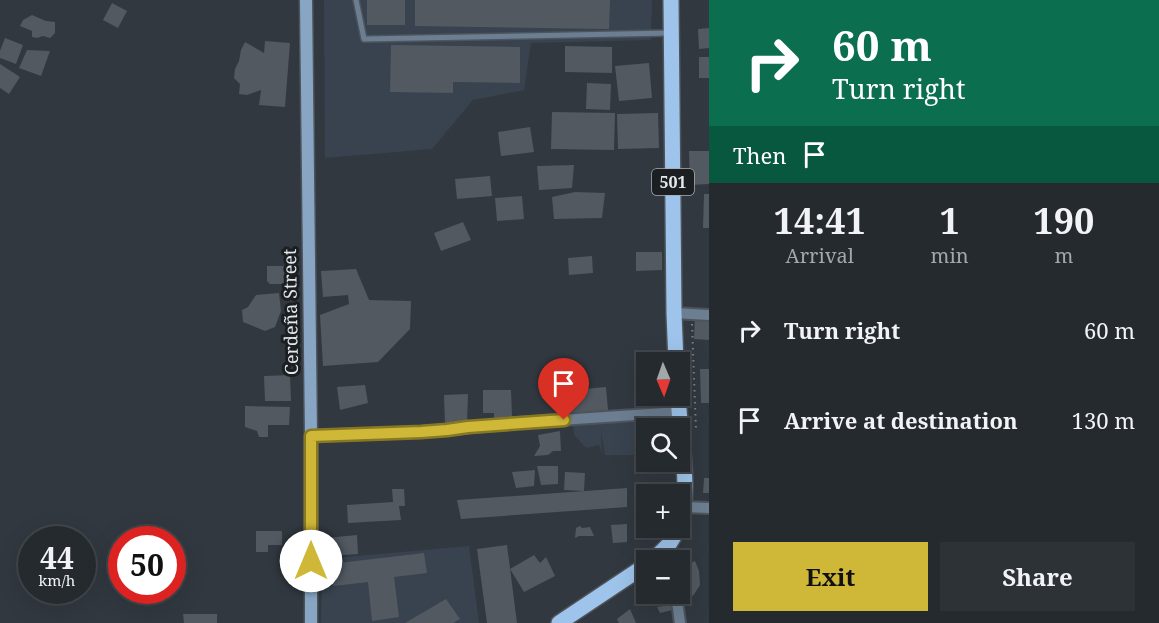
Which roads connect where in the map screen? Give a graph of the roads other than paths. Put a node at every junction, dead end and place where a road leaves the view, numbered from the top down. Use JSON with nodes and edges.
{"nodes":[{"id":1,"x":306,"y":0,"type":"edge"},
{"id":2,"x":356,"y":0,"type":"edge"},
{"id":3,"x":671,"y":0,"type":"edge"},
{"id":4,"x":672,"y":33,"type":"junction"},
{"id":5,"x":674,"y":313,"type":"junction"},
{"id":6,"x":709,"y":315,"type":"edge"},
{"id":7,"x":676,"y":352,"type":"edge"},
{"id":8,"x":679,"y":406,"type":"edge"},
{"id":9,"x":679,"y":412,"type":"junction"},
{"id":10,"x":311,"y":436,"type":"junction"},
{"id":11,"x":684,"y":484,"type":"edge"},
{"id":12,"x":690,"y":507,"type":"edge"},
{"id":13,"x":709,"y":508,"type":"edge"},
{"id":14,"x":673,"y":538,"type":"edge"},
{"id":15,"x":670,"y":543,"type":"junction"},
{"id":16,"x":663,"y":550,"type":"edge"},
{"id":17,"x":671,"y":550,"type":"edge"},
{"id":18,"x":636,"y":572,"type":"edge"},
{"id":19,"x":677,"y":604,"type":"edge"},
{"id":20,"x":311,"y":623,"type":"edge"},
{"id":21,"x":559,"y":623,"type":"edge"},
{"id":22,"x":680,"y":623,"type":"edge"}],
"edges":[{"from":1,"to":10,"type":"main road","name":"Cerdeña Street"},
{"from":2,"to":4,"type":"lane"},
{"from":3,"to":4,"type":"main road","number":"501"},
{"from":4,"to":5,"type":"main road","number":"501"},
{"from":5,"to":6,"type":"street"},
{"from":5,"to":7,"type":"main road","number":"501"},
{"from":8,"to":9,"type":"main road"},
{"from":9,"to":10,"type":"street"},
{"from":9,"to":11,"type":"main road"},
{"from":10,"to":20,"type":"main road","name":"Cerdeña Street"},
{"from":12,"to":13,"type":"street"},
{"from":14,"to":15,"type":"main road"},
{"from":15,"to":16,"type":"main road"},
{"from":15,"to":17,"type":"street"},
{"from":18,"to":21,"type":"main road"},
{"from":19,"to":22,"type":"street"}]}
